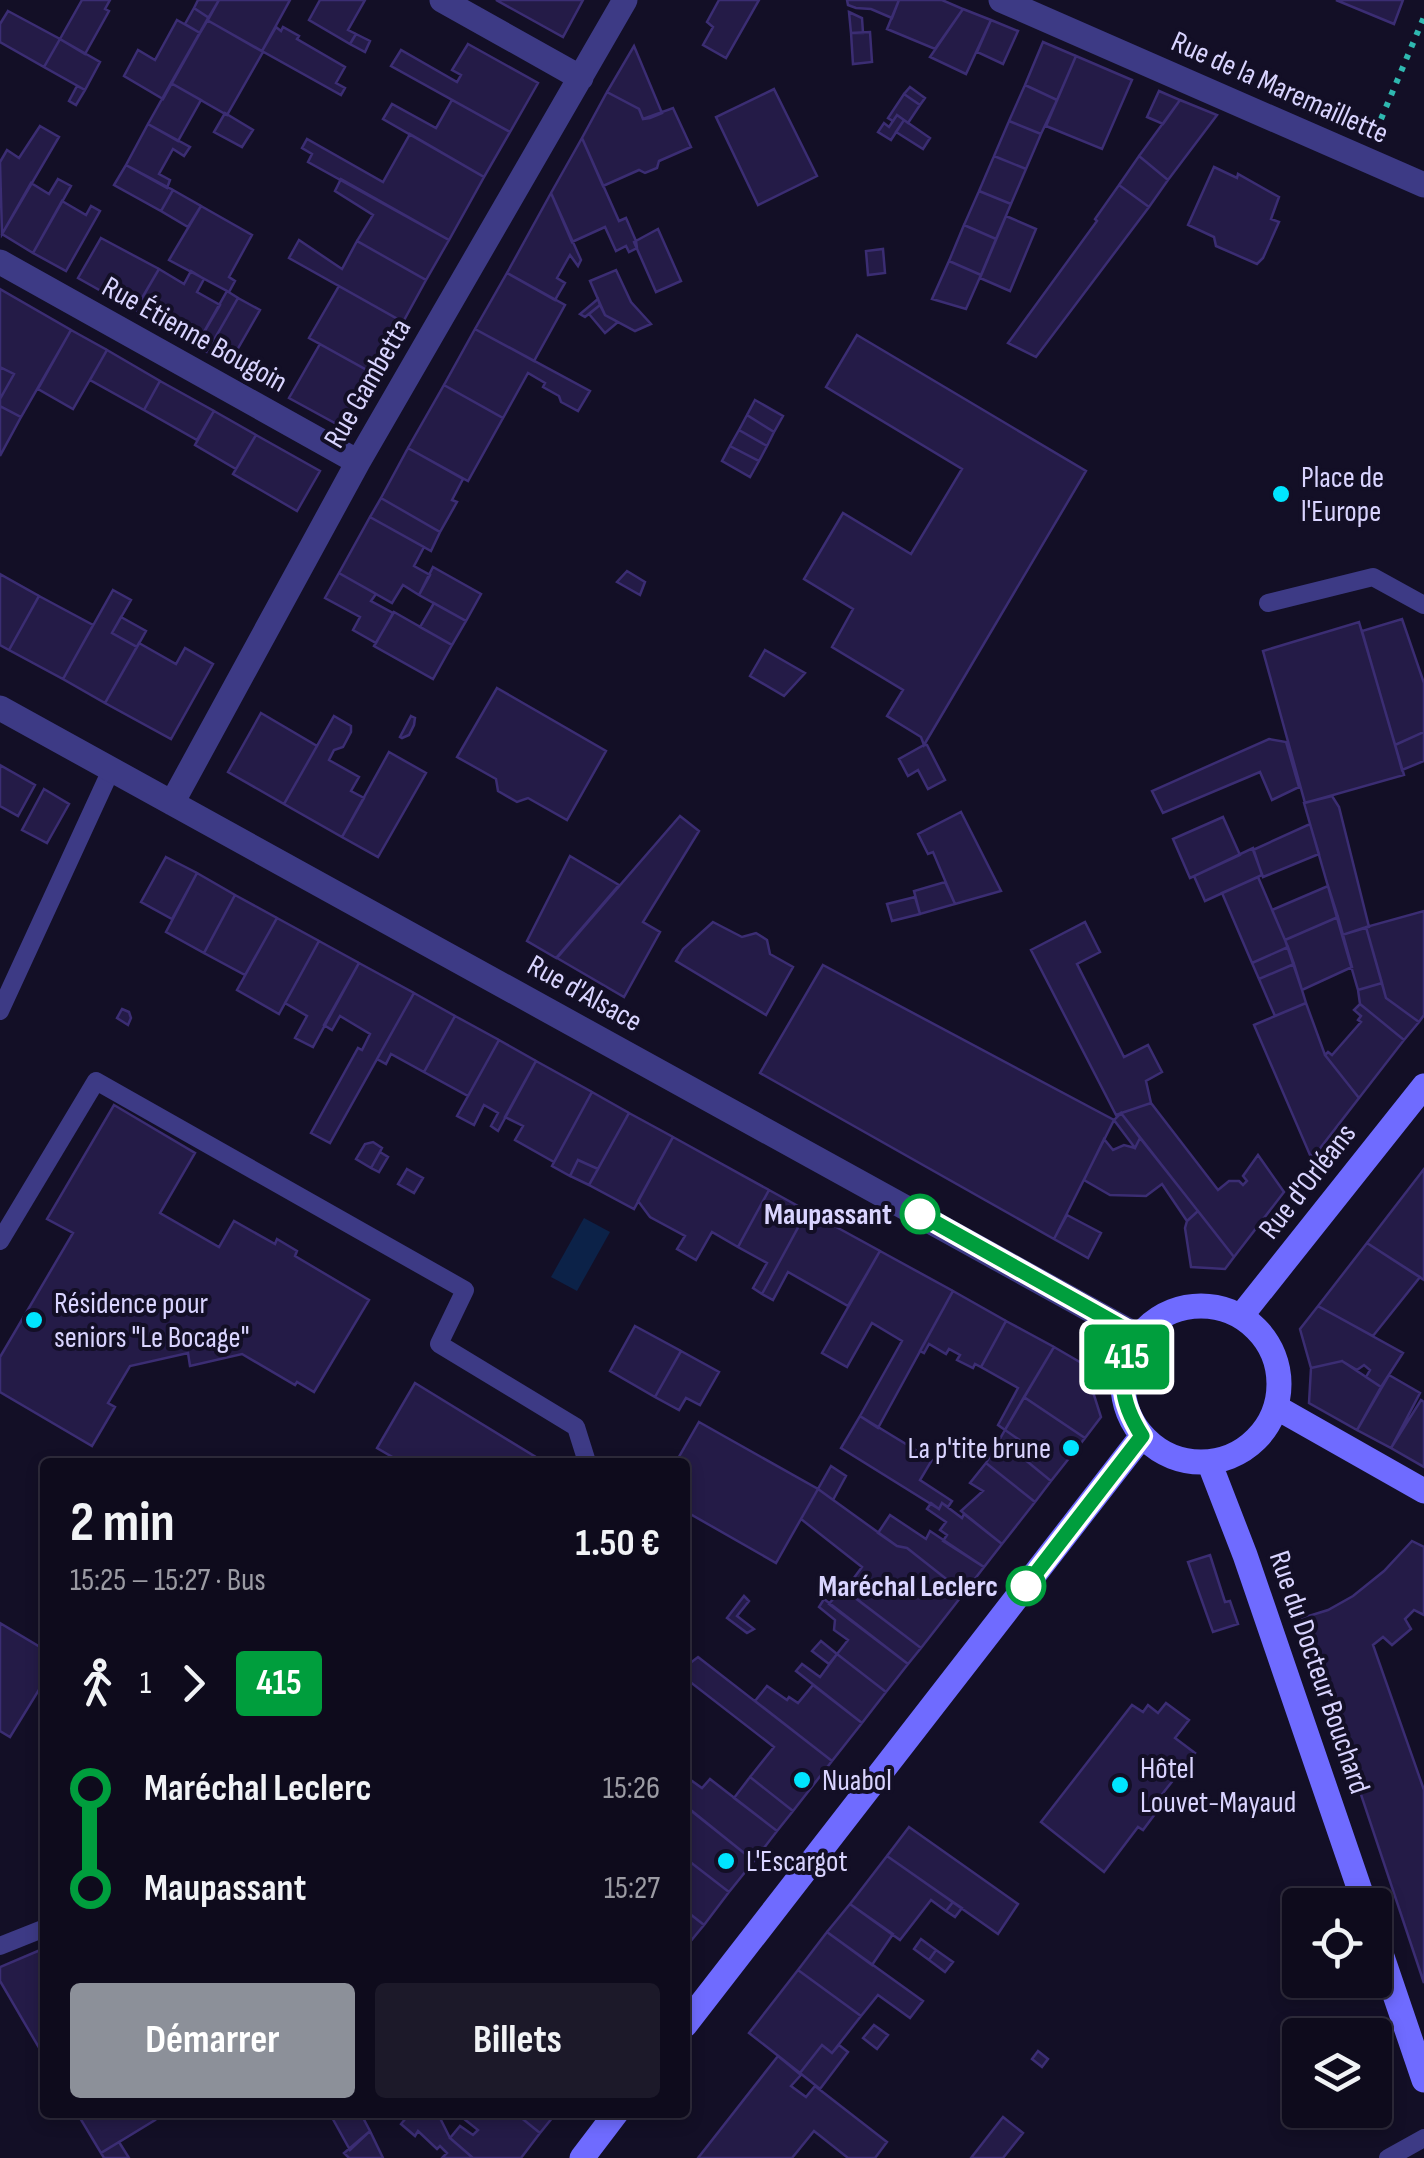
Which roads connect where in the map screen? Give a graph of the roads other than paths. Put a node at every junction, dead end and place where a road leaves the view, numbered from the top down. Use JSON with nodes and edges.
{"nodes":[{"id":1,"x":442,"y":0,"type":"edge"},
{"id":2,"x":625,"y":0,"type":"edge"},
{"id":3,"x":1001,"y":0,"type":"edge"},
{"id":4,"x":581,"y":78,"type":"junction"},
{"id":5,"x":1424,"y":186,"type":"edge"},
{"id":6,"x":0,"y":262,"type":"edge"},
{"id":7,"x":358,"y":462,"type":"junction"},
{"id":8,"x":1268,"y":603,"type":"dead end"},
{"id":9,"x":1424,"y":605,"type":"edge"},
{"id":10,"x":0,"y":708,"type":"edge"},
{"id":11,"x":111,"y":770,"type":"junction"},
{"id":12,"x":172,"y":803,"type":"junction"},
{"id":13,"x":0,"y":1010,"type":"edge"},
{"id":14,"x":1424,"y":1086,"type":"edge"},
{"id":15,"x":0,"y":1241,"type":"edge"},
{"id":16,"x":1241,"y":1316,"type":"junction"},
{"id":17,"x":1138,"y":1336,"type":"junction"},
{"id":18,"x":1276,"y":1407,"type":"junction"},
{"id":19,"x":1142,"y":1436,"type":"junction"},
{"id":20,"x":586,"y":1458,"type":"edge"},
{"id":21,"x":1209,"y":1462,"type":"junction"},
{"id":22,"x":1424,"y":1491,"type":"edge"},
{"id":23,"x":1358,"y":1888,"type":"edge"},
{"id":24,"x":40,"y":1930,"type":"edge"},
{"id":25,"x":0,"y":1946,"type":"edge"},
{"id":26,"x":1392,"y":1986,"type":"edge"},
{"id":27,"x":690,"y":2019,"type":"edge"},
{"id":28,"x":1424,"y":2080,"type":"edge"},
{"id":29,"x":612,"y":2118,"type":"edge"},
{"id":30,"x":1424,"y":2138,"type":"edge"},
{"id":31,"x":582,"y":2158,"type":"edge"},
{"id":32,"x":1388,"y":2158,"type":"edge"}],
"edges":[{"from":1,"to":4,"type":"street"},
{"from":2,"to":4,"type":"street","name":"Rue Gambetta"},
{"from":3,"to":5,"type":"street","name":"Rue de la Maremaillette"},
{"from":4,"to":7,"type":"street","name":"Rue Gambetta"},
{"from":6,"to":7,"type":"street","name":"Rue Étienne Bougoin"},
{"from":7,"to":12,"type":"street","name":"Rue Gambetta"},
{"from":8,"to":9,"type":"lane"},
{"from":10,"to":11,"type":"street","name":"Rue d'Alsace"},
{"from":11,"to":12,"type":"street","name":"Rue d'Alsace"},
{"from":11,"to":13,"type":"lane"},
{"from":12,"to":17,"type":"street","name":"Rue d'Alsace"},
{"from":14,"to":16,"type":"street","name":"Rue d'Orléans"},
{"from":15,"to":20,"type":"lane"},
{"from":16,"to":17,"type":"street"},
{"from":16,"to":18,"type":"street"},
{"from":17,"to":19,"type":"street"},
{"from":18,"to":21,"type":"street"},
{"from":18,"to":22,"type":"street"},
{"from":19,"to":21,"type":"street"},
{"from":19,"to":27,"type":"street"},
{"from":21,"to":23,"type":"street","name":"Rue du Docteur Bouchard"},
{"from":24,"to":25,"type":"lane"},
{"from":26,"to":28,"type":"street"},
{"from":29,"to":31,"type":"street"},
{"from":30,"to":32,"type":"lane"}]}
